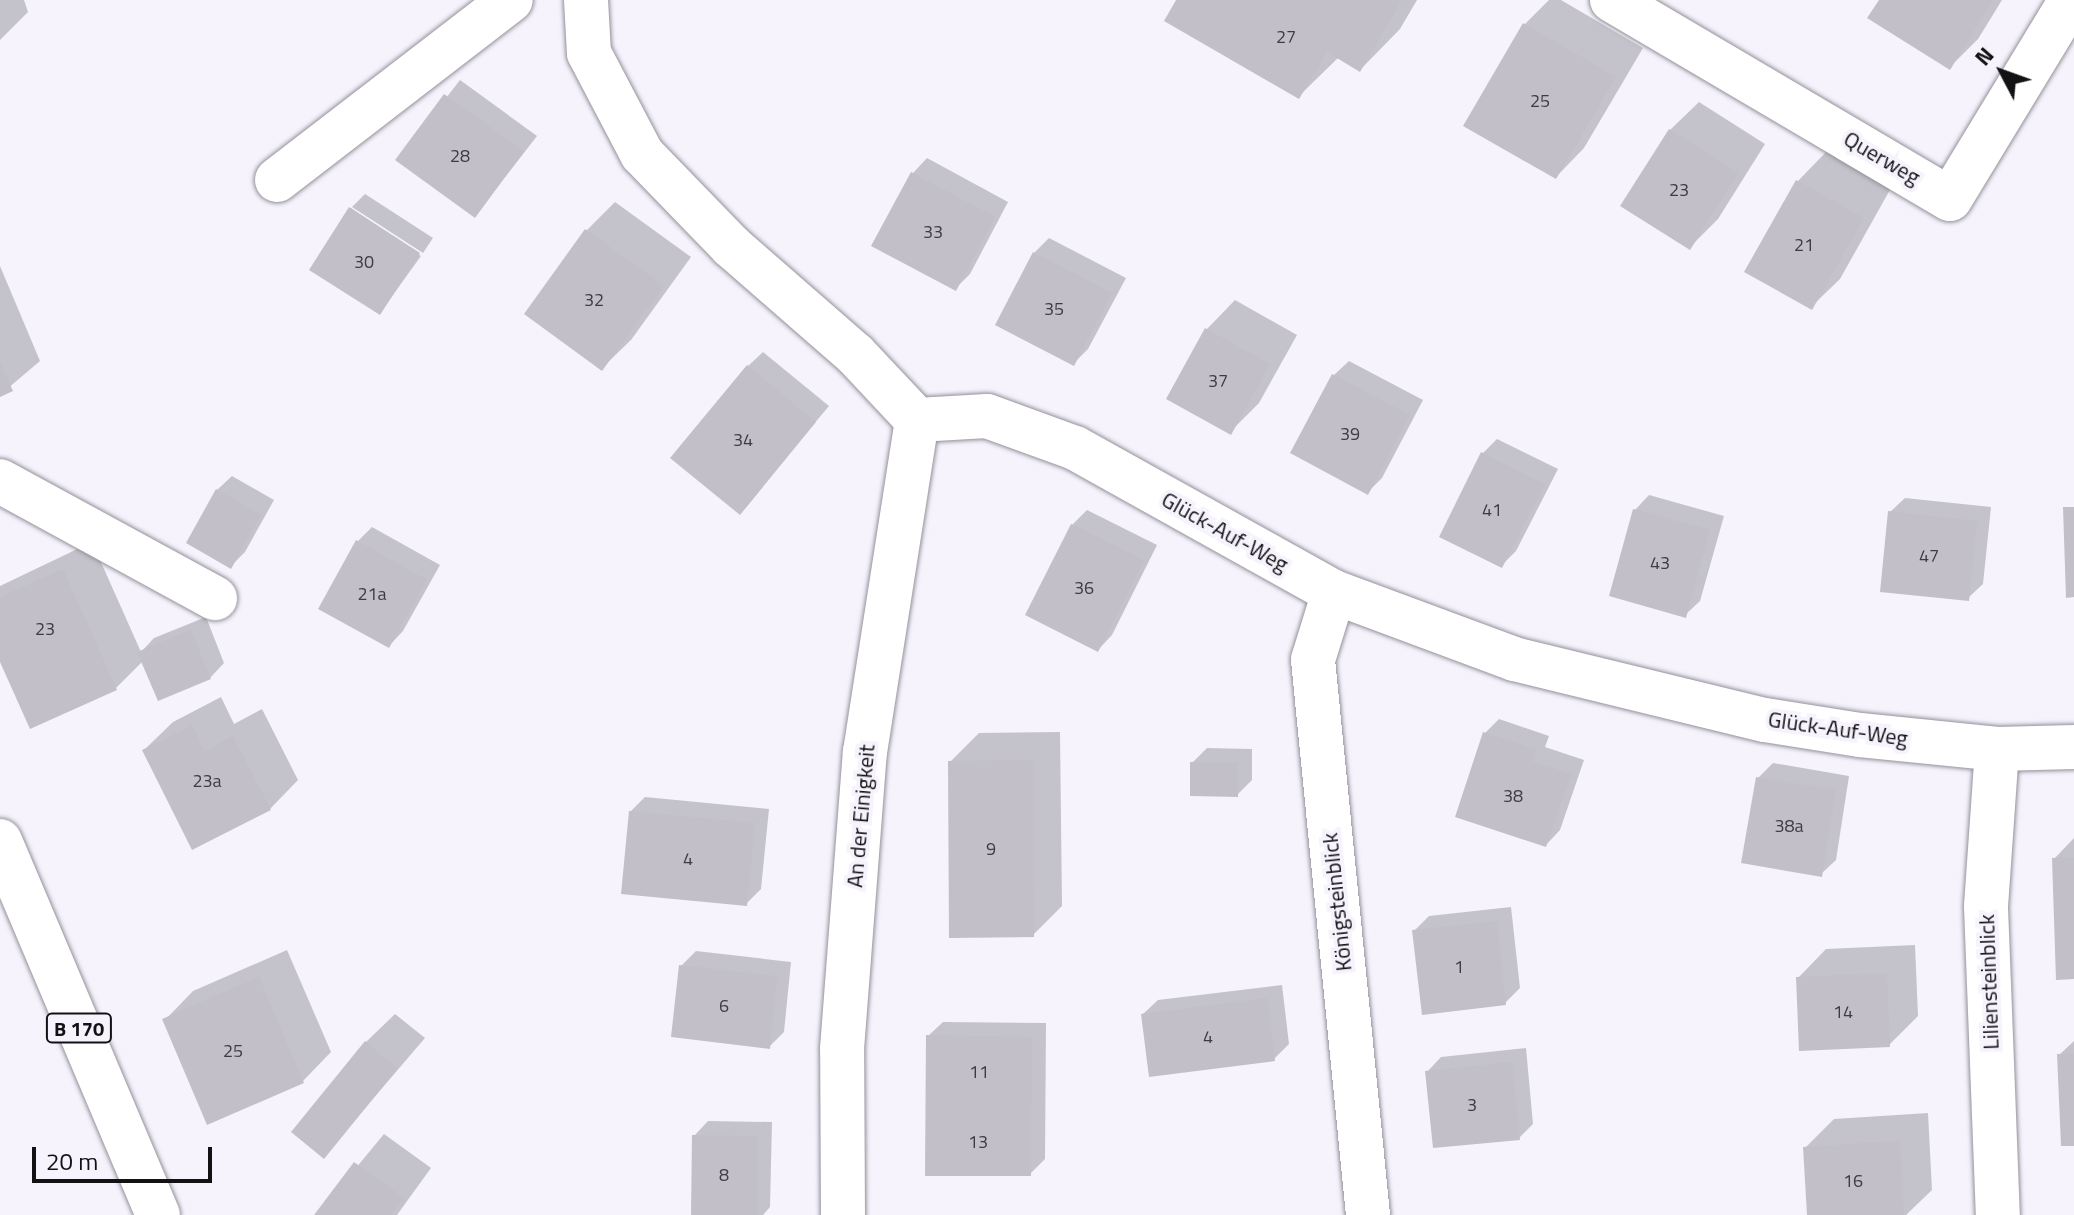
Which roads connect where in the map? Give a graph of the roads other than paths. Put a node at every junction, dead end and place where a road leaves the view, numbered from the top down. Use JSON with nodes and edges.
{"nodes":[{"id":1,"x":511,"y":0,"type":"edge"},
{"id":2,"x":586,"y":0,"type":"edge"},
{"id":3,"x":1612,"y":0,"type":"edge"},
{"id":4,"x":2071,"y":0,"type":"edge"},
{"id":5,"x":277,"y":180,"type":"dead end"},
{"id":6,"x":917,"y":420,"type":"junction"},
{"id":7,"x":0,"y":481,"type":"edge"},
{"id":8,"x":1334,"y":592,"type":"junction"},
{"id":9,"x":215,"y":598,"type":"dead end"},
{"id":10,"x":2074,"y":747,"type":"edge"},
{"id":11,"x":1997,"y":749,"type":"junction"},
{"id":12,"x":0,"y":841,"type":"edge"},
{"id":13,"x":158,"y":1215,"type":"edge"},
{"id":14,"x":843,"y":1215,"type":"edge"},
{"id":15,"x":1368,"y":1215,"type":"edge"},
{"id":16,"x":1998,"y":1215,"type":"edge"}],
"edges":[{"from":1,"to":5,"type":"street"},
{"from":2,"to":6,"type":"street"},
{"from":3,"to":4,"type":"street","name":"Querweg"},
{"from":6,"to":8,"type":"street","name":"Glück-Auf-Weg"},
{"from":6,"to":14,"type":"street","name":"An der Einigkeit"},
{"from":7,"to":9,"type":"street"},
{"from":8,"to":11,"type":"street","name":"Glück-Auf-Weg"},
{"from":8,"to":15,"type":"street","name":"Königsteinblick"},
{"from":10,"to":11,"type":"street","name":"Glück-Auf-Weg"},
{"from":11,"to":16,"type":"street","name":"Liliensteinblick"},
{"from":12,"to":13,"type":"street","number":"B 170"}]}
